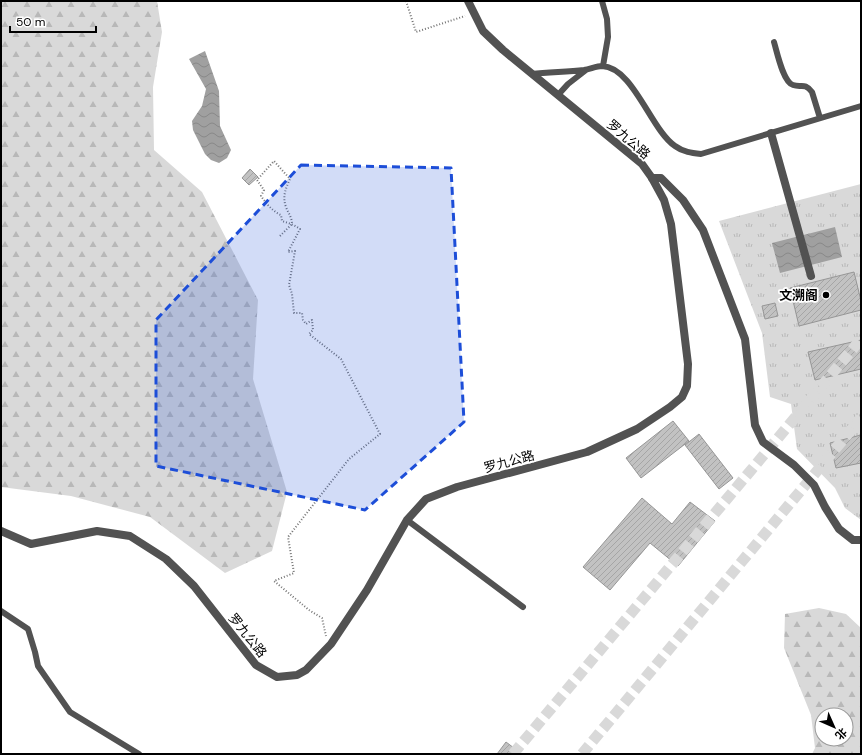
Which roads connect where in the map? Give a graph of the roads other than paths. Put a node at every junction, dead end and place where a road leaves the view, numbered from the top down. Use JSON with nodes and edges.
{"nodes":[{"id":1,"x":468,"y":1,"type":"edge"},
{"id":2,"x":602,"y":1,"type":"edge"},
{"id":3,"x":774,"y":42,"type":"dead end"},
{"id":4,"x":603,"y":66,"type":"junction"},
{"id":5,"x":586,"y":70,"type":"junction"},
{"id":6,"x":532,"y":74,"type":"junction"},
{"id":7,"x":558,"y":95,"type":"junction"},
{"id":8,"x":861,"y":106,"type":"edge"},
{"id":9,"x":820,"y":118,"type":"junction"},
{"id":10,"x":771,"y":133,"type":"junction"},
{"id":11,"x":652,"y":178,"type":"junction"},
{"id":12,"x":810,"y":273,"type":"dead end"},
{"id":13,"x":407,"y":520,"type":"junction"},
{"id":14,"x":1,"y":531,"type":"edge"},
{"id":15,"x":861,"y":540,"type":"edge"},
{"id":16,"x":523,"y":607,"type":"dead end"},
{"id":17,"x":1,"y":611,"type":"edge"},
{"id":18,"x":139,"y":754,"type":"edge"}],
"edges":[{"from":1,"to":6,"type":"street","name":"罗九公路"},
{"from":2,"to":4,"type":"lane"},
{"from":3,"to":9,"type":"lane"},
{"from":4,"to":5,"type":"lane"},
{"from":4,"to":10,"type":"lane"},
{"from":5,"to":6,"type":"lane"},
{"from":5,"to":7,"type":"lane"},
{"from":6,"to":7,"type":"street","name":"罗九公路"},
{"from":7,"to":11,"type":"street","name":"罗九公路"},
{"from":8,"to":9,"type":"lane"},
{"from":9,"to":10,"type":"lane"},
{"from":10,"to":12,"type":"street"},
{"from":11,"to":13,"type":"street","name":"罗九公路"},
{"from":11,"to":15,"type":"street"},
{"from":13,"to":14,"type":"street","name":"罗九公路"},
{"from":13,"to":16,"type":"lane"},
{"from":17,"to":18,"type":"lane"}]}
